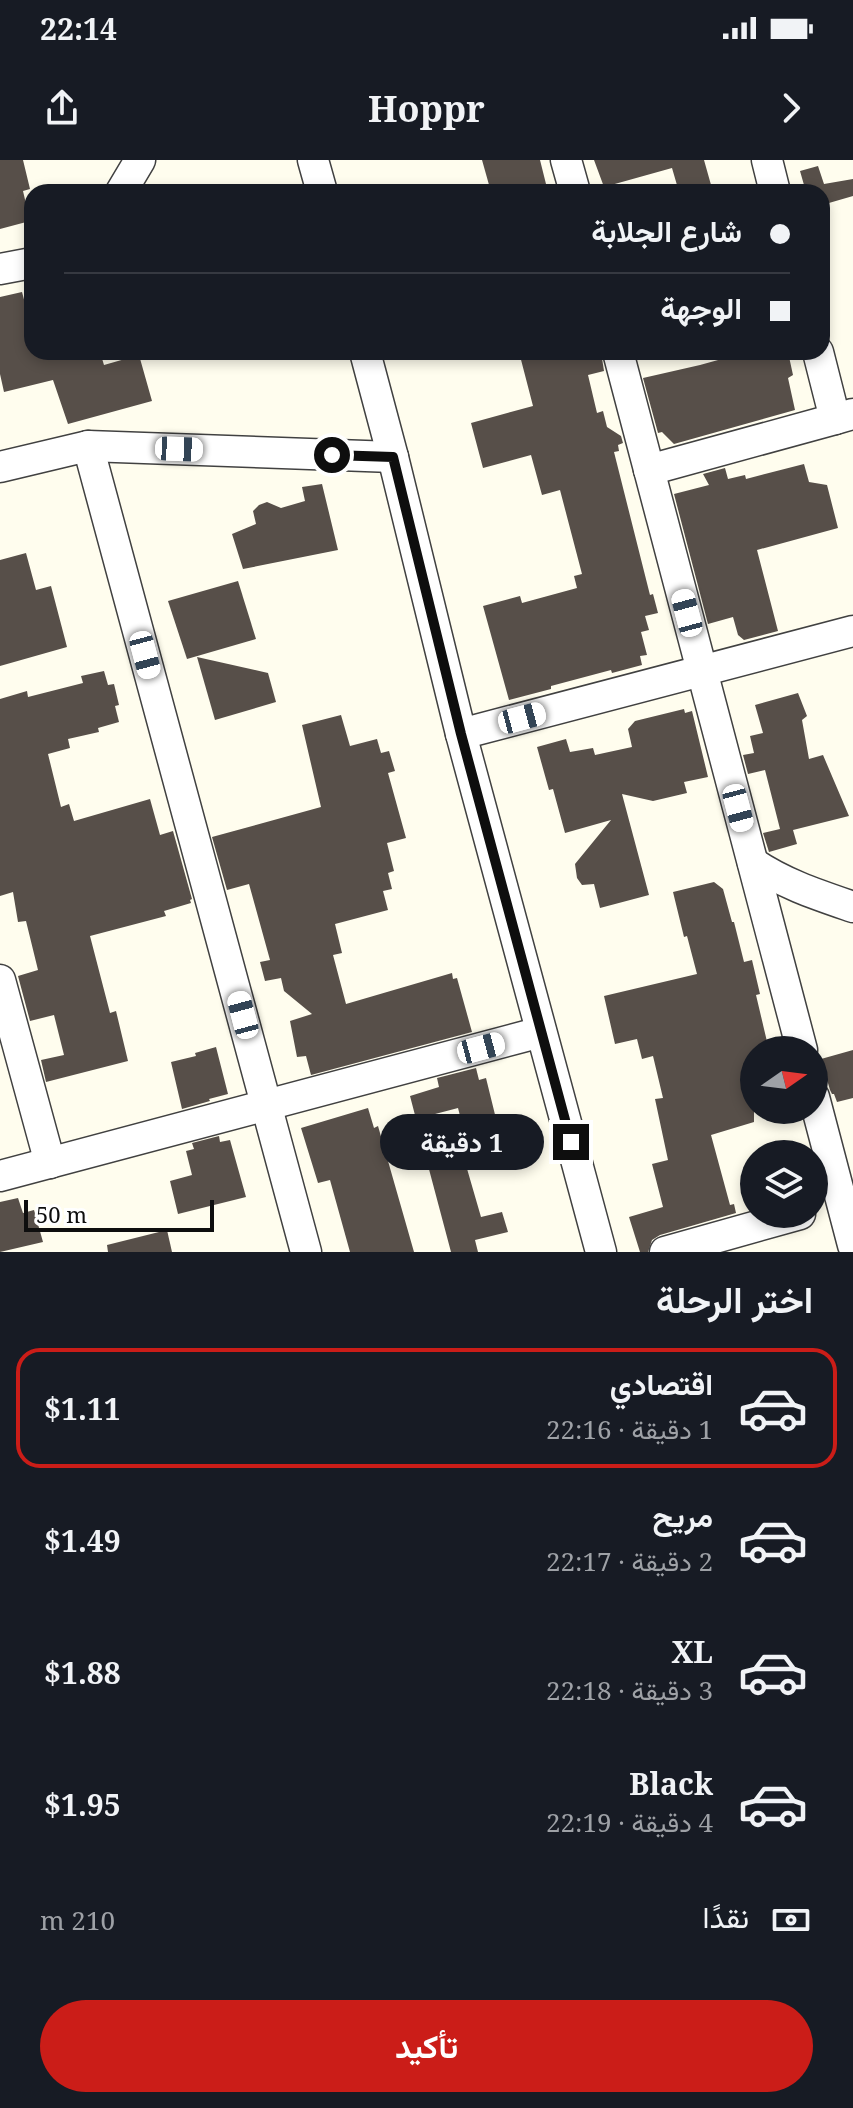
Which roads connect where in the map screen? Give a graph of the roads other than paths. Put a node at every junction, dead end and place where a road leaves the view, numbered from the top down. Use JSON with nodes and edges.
{"nodes":[{"id":1,"x":140,"y":160,"type":"edge"},
{"id":2,"x":313,"y":160,"type":"edge"},
{"id":3,"x":566,"y":160,"type":"edge"},
{"id":4,"x":767,"y":160,"type":"edge"},
{"id":5,"x":126,"y":184,"type":"edge"},
{"id":6,"x":320,"y":184,"type":"edge"},
{"id":7,"x":573,"y":184,"type":"edge"},
{"id":8,"x":773,"y":184,"type":"edge"},
{"id":9,"x":24,"y":264,"type":"edge"},
{"id":10,"x":0,"y":269,"type":"edge"},
{"id":11,"x":367,"y":360,"type":"edge"},
{"id":12,"x":620,"y":360,"type":"edge"},
{"id":13,"x":821,"y":360,"type":"edge"},
{"id":14,"x":844,"y":416,"type":"edge"},
{"id":15,"x":88,"y":446,"type":"junction"},
{"id":16,"x":393,"y":457,"type":"junction"},
{"id":17,"x":0,"y":467,"type":"edge"},
{"id":18,"x":649,"y":470,"type":"junction"},
{"id":19,"x":853,"y":631,"type":"edge"},
{"id":20,"x":702,"y":671,"type":"junction"},
{"id":21,"x":461,"y":734,"type":"junction"},
{"id":22,"x":753,"y":863,"type":"junction"},
{"id":23,"x":853,"y":907,"type":"edge"},
{"id":24,"x":0,"y":980,"type":"edge"},
{"id":25,"x":541,"y":1032,"type":"junction"},
{"id":26,"x":798,"y":1036,"type":"edge"},
{"id":27,"x":268,"y":1105,"type":"junction"},
{"id":28,"x":50,"y":1163,"type":"junction"},
{"id":29,"x":0,"y":1176,"type":"edge"},
{"id":30,"x":828,"y":1206,"type":"edge"},
{"id":31,"x":750,"y":1228,"type":"edge"},
{"id":32,"x":853,"y":1245,"type":"edge"},
{"id":33,"x":306,"y":1252,"type":"edge"},
{"id":34,"x":601,"y":1252,"type":"edge"},
{"id":35,"x":665,"y":1252,"type":"edge"}],
"edges":[{"from":1,"to":5,"type":"street"},
{"from":2,"to":6,"type":"street"},
{"from":3,"to":7,"type":"street"},
{"from":4,"to":8,"type":"street"},
{"from":9,"to":10,"type":"street"},
{"from":11,"to":16,"type":"street"},
{"from":12,"to":18,"type":"street"},
{"from":13,"to":14,"type":"street"},
{"from":14,"to":18,"type":"street"},
{"from":15,"to":16,"type":"street"},
{"from":15,"to":17,"type":"street"},
{"from":15,"to":27,"type":"street"},
{"from":16,"to":21,"type":"street"},
{"from":18,"to":20,"type":"street"},
{"from":19,"to":20,"type":"street"},
{"from":20,"to":21,"type":"street"},
{"from":20,"to":22,"type":"street"},
{"from":21,"to":25,"type":"street"},
{"from":22,"to":23,"type":"street"},
{"from":22,"to":26,"type":"street"},
{"from":24,"to":28,"type":"street"},
{"from":25,"to":27,"type":"street"},
{"from":25,"to":34,"type":"street"},
{"from":27,"to":28,"type":"street"},
{"from":27,"to":33,"type":"street"},
{"from":28,"to":29,"type":"street"},
{"from":30,"to":32,"type":"street"},
{"from":31,"to":35,"type":"street"}]}
